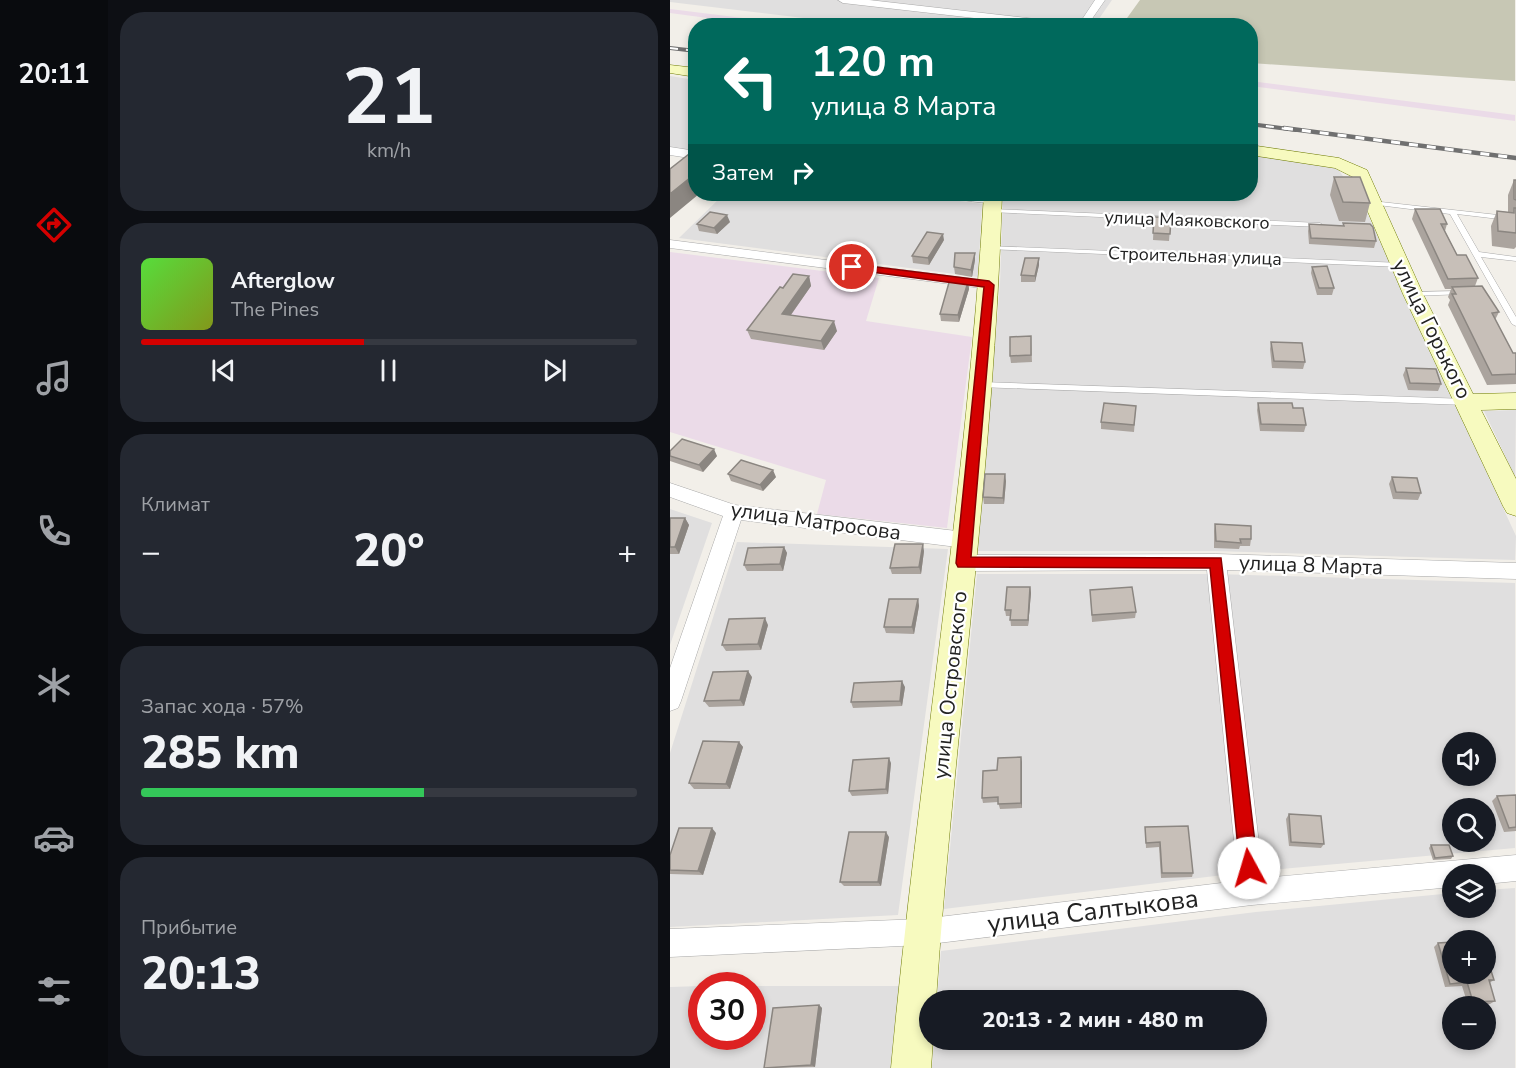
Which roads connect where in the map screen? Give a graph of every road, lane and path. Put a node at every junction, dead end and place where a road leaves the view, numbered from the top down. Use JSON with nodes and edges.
{"nodes":[{"id":1,"x":843,"y":0,"type":"edge"},
{"id":2,"x":1100,"y":0,"type":"edge"},
{"id":3,"x":887,"y":2,"type":"edge"},
{"id":4,"x":1022,"y":18,"type":"edge"},
{"id":5,"x":1088,"y":18,"type":"edge"},
{"id":6,"x":670,"y":69,"type":"edge"},
{"id":7,"x":688,"y":72,"type":"edge"},
{"id":8,"x":670,"y":151,"type":"edge"},
{"id":9,"x":1258,"y":151,"type":"edge"},
{"id":10,"x":688,"y":154,"type":"edge"},
{"id":11,"x":993,"y":201,"type":"edge"},
{"id":12,"x":1372,"y":203,"type":"junction"},
{"id":13,"x":1452,"y":211,"type":"junction"},
{"id":14,"x":1516,"y":219,"type":"edge"},
{"id":15,"x":1325,"y":225,"type":"edge"},
{"id":16,"x":670,"y":244,"type":"edge"},
{"id":17,"x":990,"y":248,"type":"junction"},
{"id":18,"x":1476,"y":254,"type":"junction"},
{"id":19,"x":1516,"y":259,"type":"edge"},
{"id":20,"x":1400,"y":265,"type":"junction"},
{"id":21,"x":989,"y":285,"type":"junction"},
{"id":22,"x":1487,"y":292,"type":"edge"},
{"id":23,"x":1498,"y":292,"type":"junction"},
{"id":24,"x":1466,"y":293,"type":"edge"},
{"id":25,"x":1413,"y":294,"type":"junction"},
{"id":26,"x":1516,"y":324,"type":"edge"},
{"id":27,"x":979,"y":385,"type":"junction"},
{"id":28,"x":1516,"y":401,"type":"edge"},
{"id":29,"x":1467,"y":402,"type":"junction"},
{"id":30,"x":670,"y":490,"type":"edge"},
{"id":31,"x":1516,"y":506,"type":"edge"},
{"id":32,"x":734,"y":512,"type":"junction"},
{"id":33,"x":964,"y":551,"type":"junction"},
{"id":34,"x":1216,"y":562,"type":"junction"},
{"id":35,"x":1516,"y":571,"type":"edge"},
{"id":36,"x":670,"y":701,"type":"edge"},
{"id":37,"x":1516,"y":868,"type":"edge"},
{"id":38,"x":1252,"y":892,"type":"junction"},
{"id":39,"x":922,"y":932,"type":"junction"},
{"id":40,"x":670,"y":943,"type":"edge"},
{"id":41,"x":911,"y":1068,"type":"edge"}],
"edges":[{"from":1,"to":3,"type":"street"},
{"from":2,"to":5,"type":"street"},
{"from":3,"to":4,"type":"street"},
{"from":6,"to":7,"type":"street"},
{"from":8,"to":10,"type":"street"},
{"from":9,"to":12,"type":"street","name":"улица Горького"},
{"from":11,"to":15,"type":"lane","name":"улица Маяковского"},
{"from":11,"to":17,"type":"street","name":"улица Островского"},
{"from":12,"to":13,"type":"lane"},
{"from":12,"to":20,"type":"street","name":"улица Горького"},
{"from":13,"to":14,"type":"lane"},
{"from":13,"to":18,"type":"lane"},
{"from":16,"to":21,"type":"street"},
{"from":17,"to":20,"type":"lane","name":"Строительная улица"},
{"from":17,"to":21,"type":"street","name":"улица Островского"},
{"from":18,"to":19,"type":"lane"},
{"from":18,"to":23,"type":"lane"},
{"from":20,"to":25,"type":"street","name":"улица Горького"},
{"from":21,"to":27,"type":"street","name":"улица Островского"},
{"from":22,"to":23,"type":"lane"},
{"from":23,"to":26,"type":"lane"},
{"from":24,"to":25,"type":"lane"},
{"from":25,"to":29,"type":"street","name":"улица Горького"},
{"from":27,"to":29,"type":"lane"},
{"from":27,"to":33,"type":"street","name":"улица Островского"},
{"from":28,"to":29,"type":"street"},
{"from":29,"to":31,"type":"street","name":"улица Горького"},
{"from":30,"to":32,"type":"street","name":"улица Матросова"},
{"from":32,"to":33,"type":"street","name":"улица Матросова"},
{"from":32,"to":36,"type":"street"},
{"from":33,"to":34,"type":"street","name":"улица 8 Марта"},
{"from":33,"to":39,"type":"street","name":"улица Островского"},
{"from":34,"to":35,"type":"street","name":"улица 8 Марта"},
{"from":34,"to":38,"type":"street"},
{"from":37,"to":38,"type":"street","name":"улица Салтыкова"},
{"from":38,"to":39,"type":"street","name":"улица Салтыкова"},
{"from":39,"to":40,"type":"street","name":"улица Салтыкова"},
{"from":39,"to":41,"type":"street","name":"улица Островского"}]}
